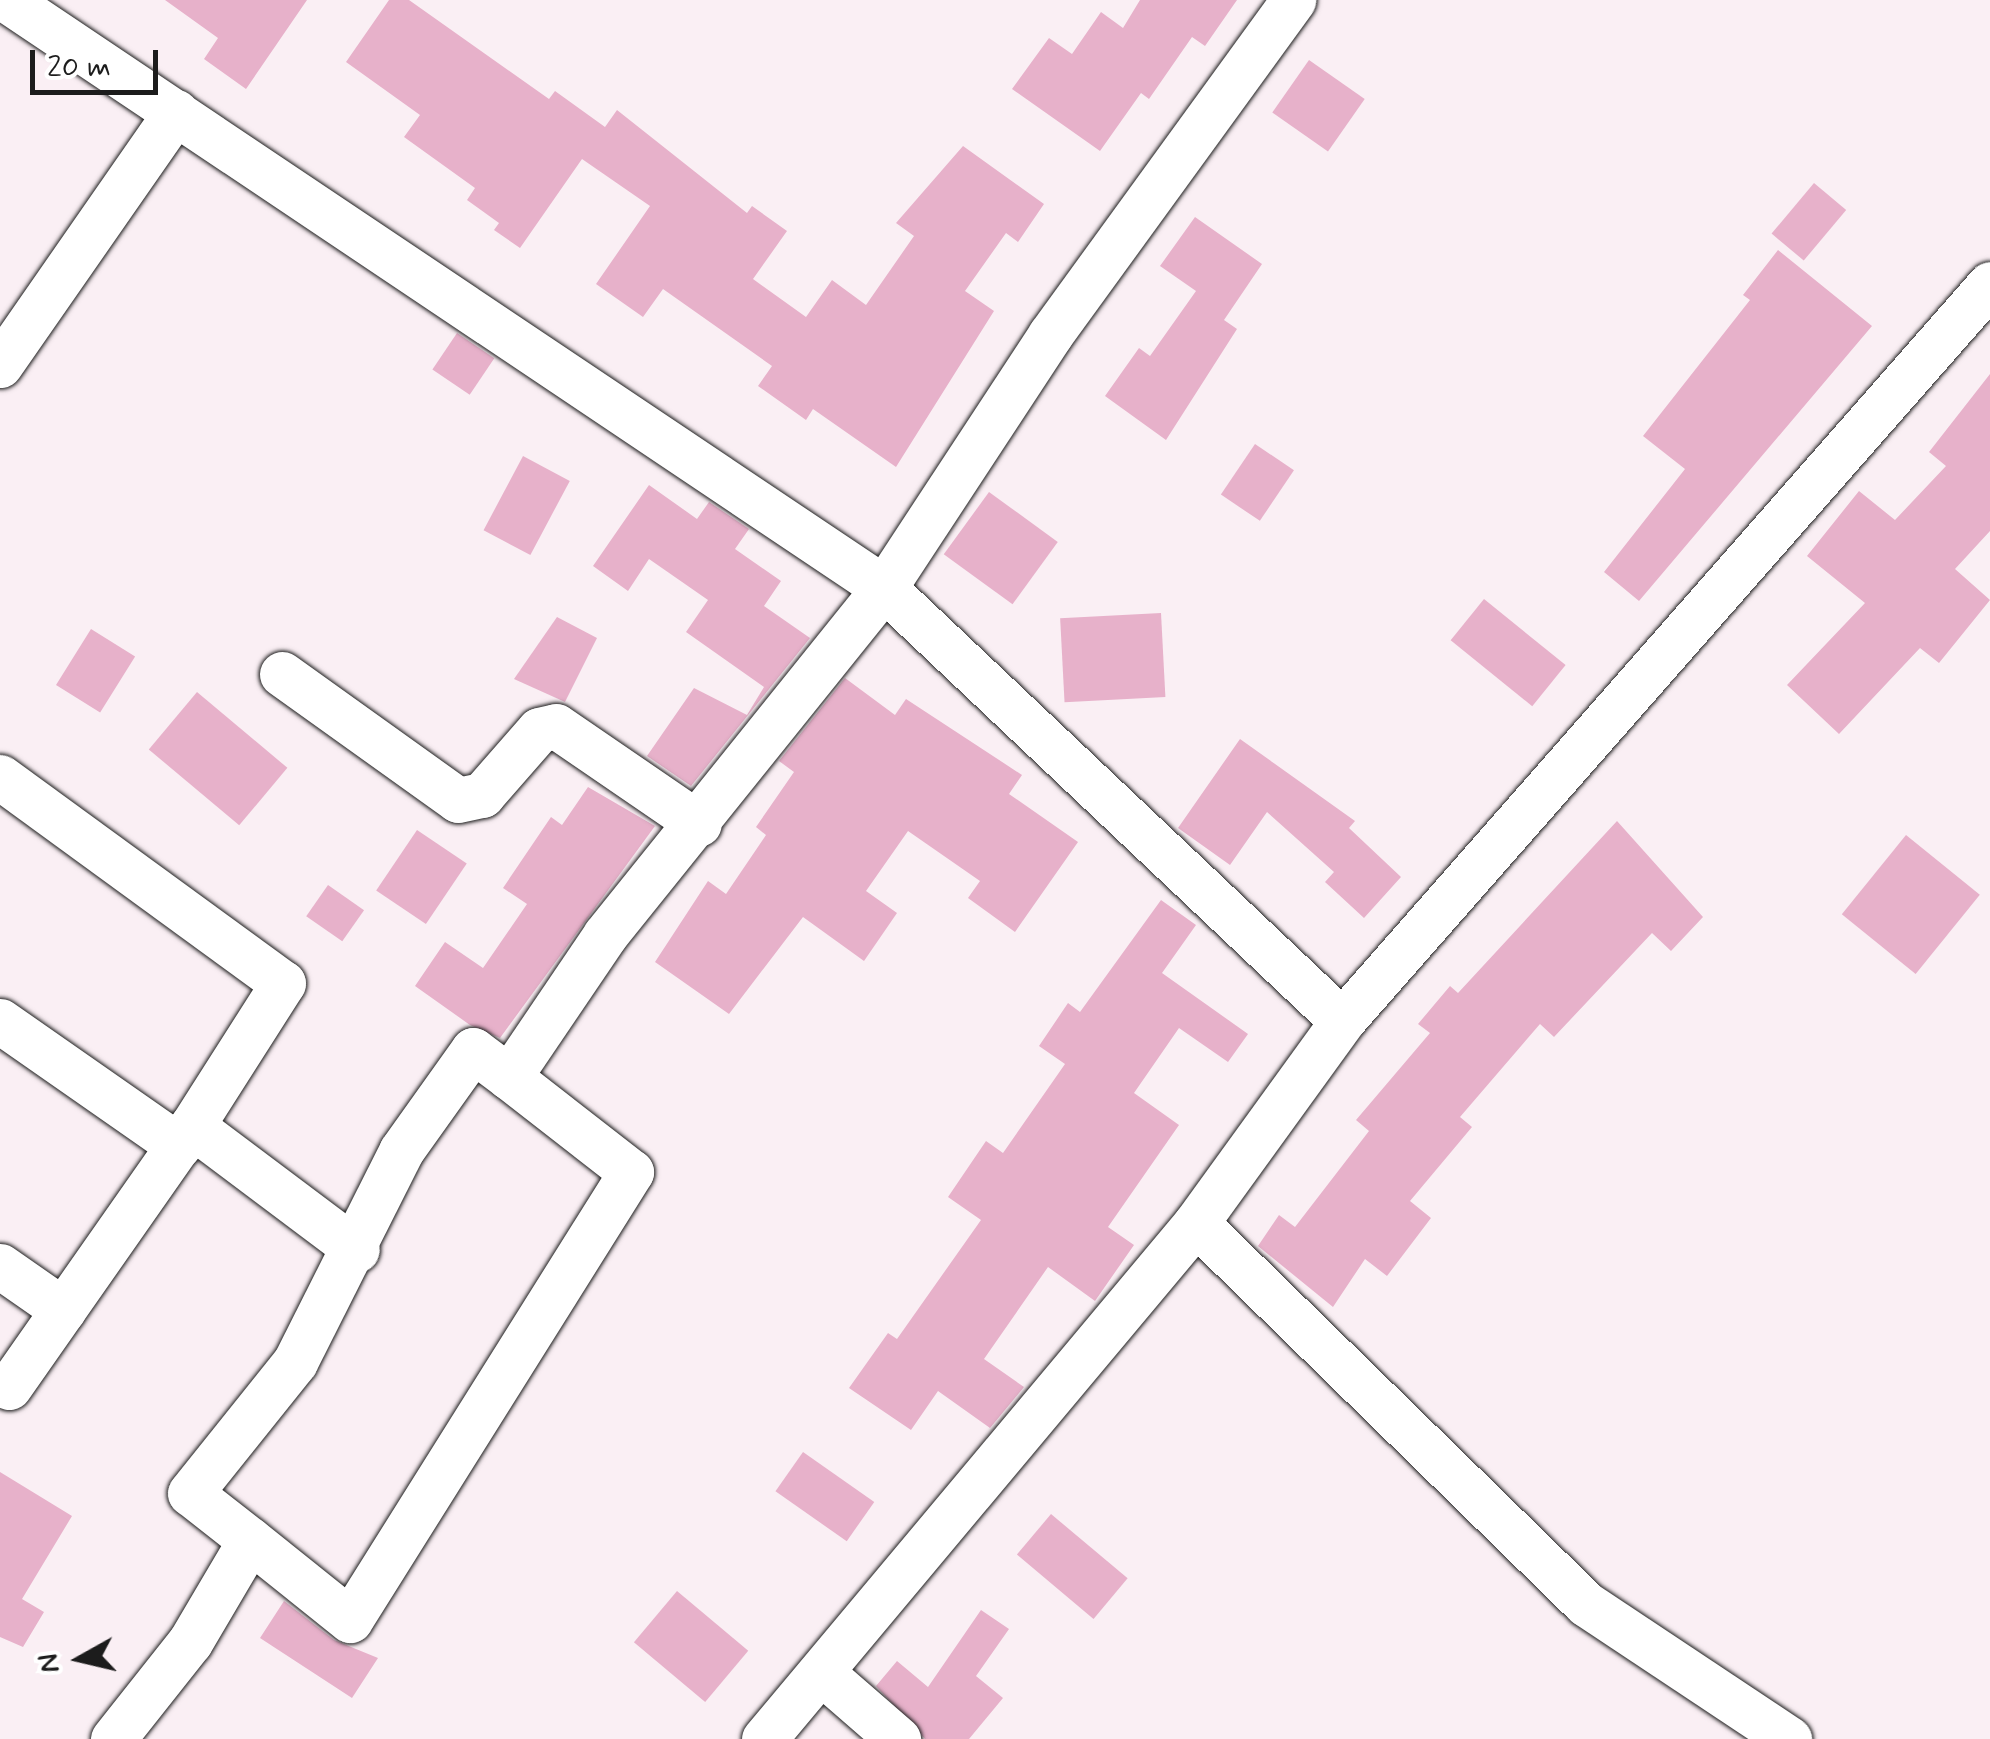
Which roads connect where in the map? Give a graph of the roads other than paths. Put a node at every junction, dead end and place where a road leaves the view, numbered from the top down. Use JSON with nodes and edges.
{"nodes":[{"id":1,"x":7,"y":0,"type":"edge"},
{"id":2,"x":1293,"y":0,"type":"edge"},
{"id":3,"x":176,"y":112,"type":"junction"},
{"id":4,"x":1990,"y":284,"type":"edge"},
{"id":5,"x":0,"y":365,"type":"edge"},
{"id":6,"x":884,"y":588,"type":"junction"},
{"id":7,"x":282,"y":674,"type":"dead end"},
{"id":8,"x":0,"y":777,"type":"edge"},
{"id":9,"x":699,"y":824,"type":"junction"},
{"id":10,"x":1342,"y":1020,"type":"junction"},
{"id":11,"x":0,"y":1021,"type":"edge"},
{"id":12,"x":509,"y":1078,"type":"junction"},
{"id":13,"x":186,"y":1136,"type":"junction"},
{"id":14,"x":1196,"y":1224,"type":"junction"},
{"id":15,"x":357,"y":1250,"type":"junction"},
{"id":16,"x":0,"y":1266,"type":"edge"},
{"id":17,"x":64,"y":1310,"type":"junction"},
{"id":18,"x":9,"y":1387,"type":"dead end"},
{"id":19,"x":250,"y":1540,"type":"junction"},
{"id":20,"x":822,"y":1673,"type":"junction"},
{"id":21,"x":113,"y":1739,"type":"edge"},
{"id":22,"x":764,"y":1739,"type":"edge"},
{"id":23,"x":898,"y":1739,"type":"edge"},
{"id":24,"x":1789,"y":1739,"type":"edge"}],
"edges":[{"from":1,"to":3,"type":"street"},
{"from":2,"to":6,"type":"street"},
{"from":3,"to":5,"type":"street"},
{"from":3,"to":6,"type":"street"},
{"from":4,"to":10,"type":"street"},
{"from":6,"to":9,"type":"street"},
{"from":6,"to":10,"type":"street"},
{"from":7,"to":9,"type":"street"},
{"from":8,"to":13,"type":"street"},
{"from":9,"to":12,"type":"street"},
{"from":10,"to":14,"type":"street"},
{"from":11,"to":13,"type":"street"},
{"from":12,"to":15,"type":"street"},
{"from":12,"to":19,"type":"street"},
{"from":13,"to":15,"type":"street"},
{"from":13,"to":17,"type":"street"},
{"from":14,"to":20,"type":"street"},
{"from":14,"to":24,"type":"street"},
{"from":15,"to":19,"type":"street"},
{"from":16,"to":17,"type":"street"},
{"from":17,"to":18,"type":"street"},
{"from":19,"to":21,"type":"street"},
{"from":20,"to":22,"type":"street"},
{"from":20,"to":23,"type":"street"}]}
